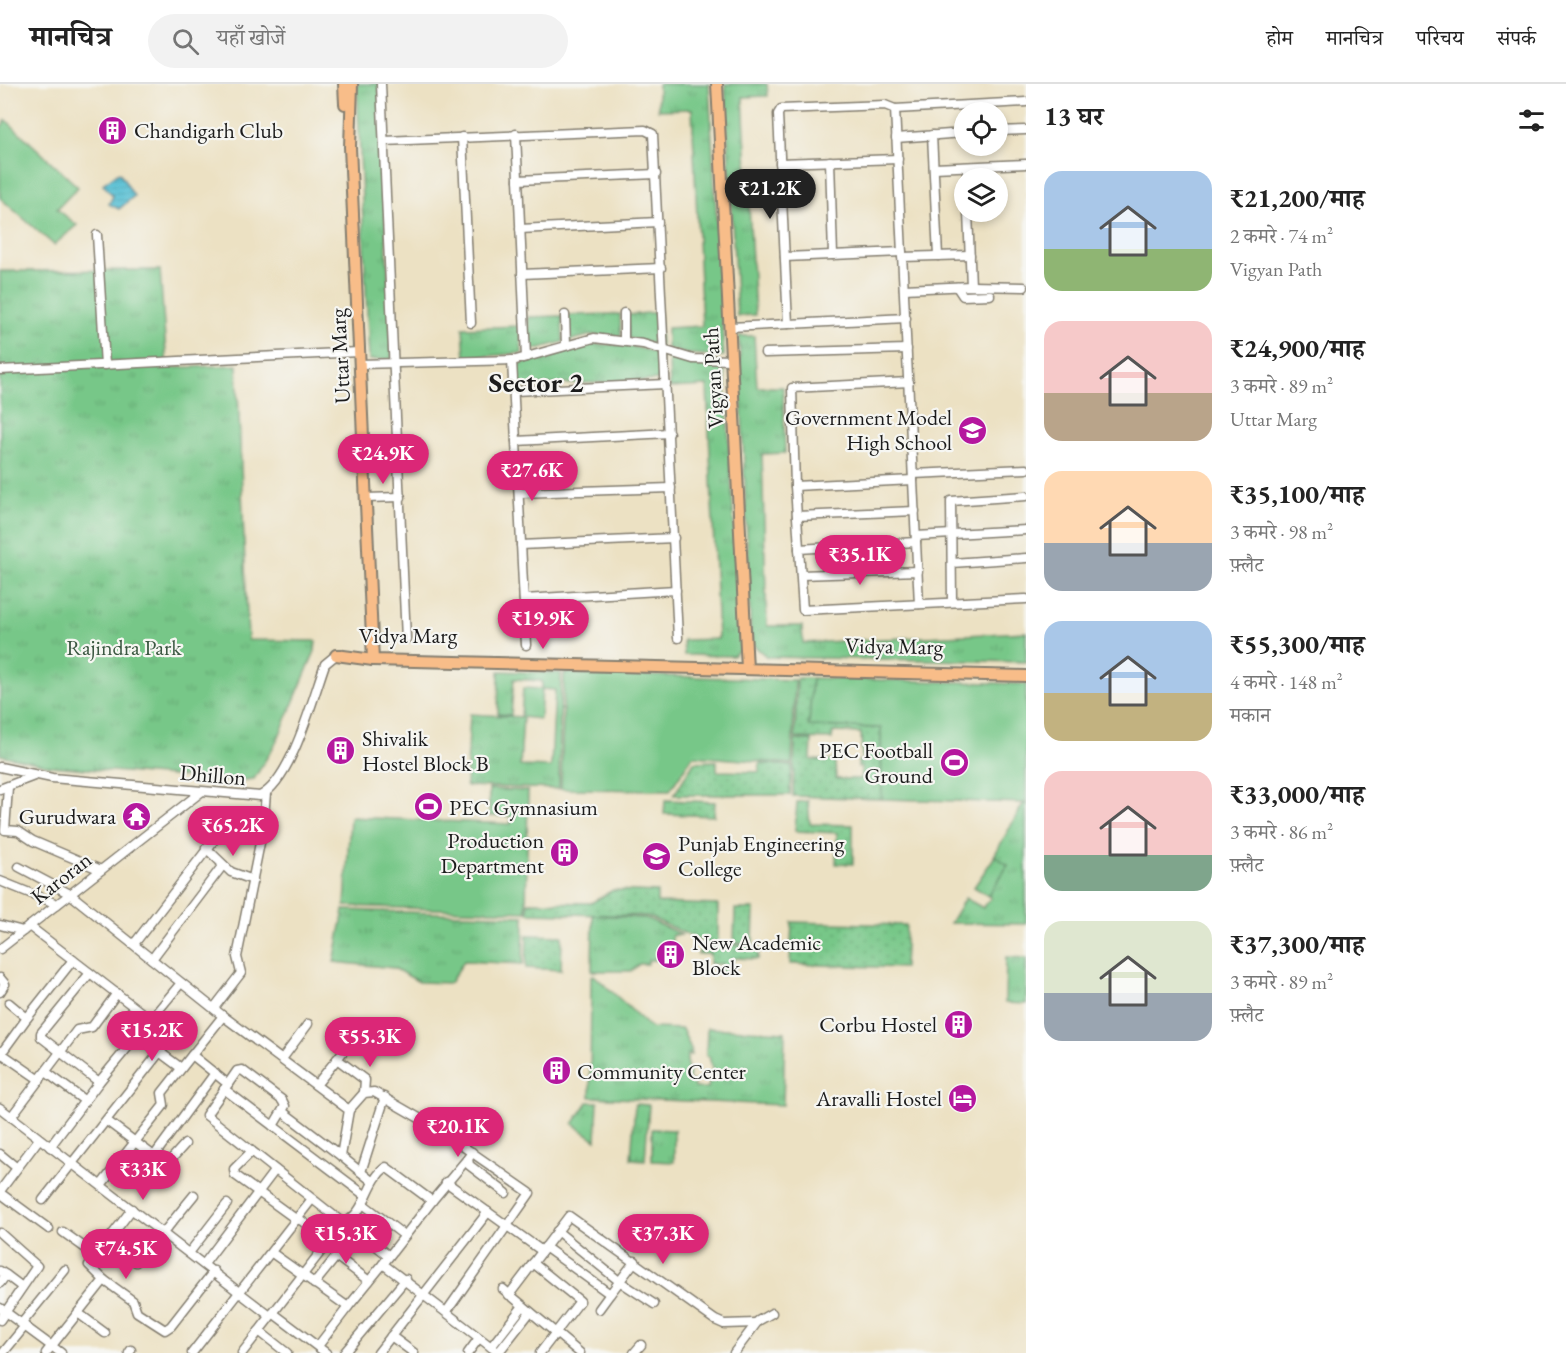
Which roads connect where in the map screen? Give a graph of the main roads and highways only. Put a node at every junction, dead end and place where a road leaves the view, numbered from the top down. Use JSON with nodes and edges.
{"nodes":[{"id":1,"x":344,"y":84,"type":"edge"},
{"id":2,"x":352,"y":84,"type":"edge"},
{"id":3,"x":717,"y":84,"type":"edge"},
{"id":4,"x":349,"y":122,"type":"junction"},
{"id":5,"x":336,"y":655,"type":"road end"},
{"id":6,"x":373,"y":656,"type":"junction"},
{"id":7,"x":747,"y":666,"type":"junction"},
{"id":8,"x":1026,"y":669,"type":"edge"},
{"id":9,"x":1026,"y":676,"type":"edge"}],
"edges":[{"from":1,"to":4,"type":"main road","name":"Uttar Marg"},
{"from":2,"to":4,"type":"main road","name":"Uttar Marg"},
{"from":3,"to":7,"type":"main road","name":"Vigyan Path"},
{"from":4,"to":6,"type":"main road","name":"Uttar Marg"},
{"from":5,"to":6,"type":"main road","name":"Vidya Marg"},
{"from":6,"to":7,"type":"main road","name":"Vidya Marg"},
{"from":7,"to":8,"type":"main road","name":"Vidya Marg"},
{"from":7,"to":9,"type":"main road","name":"Vidya Marg"}]}
